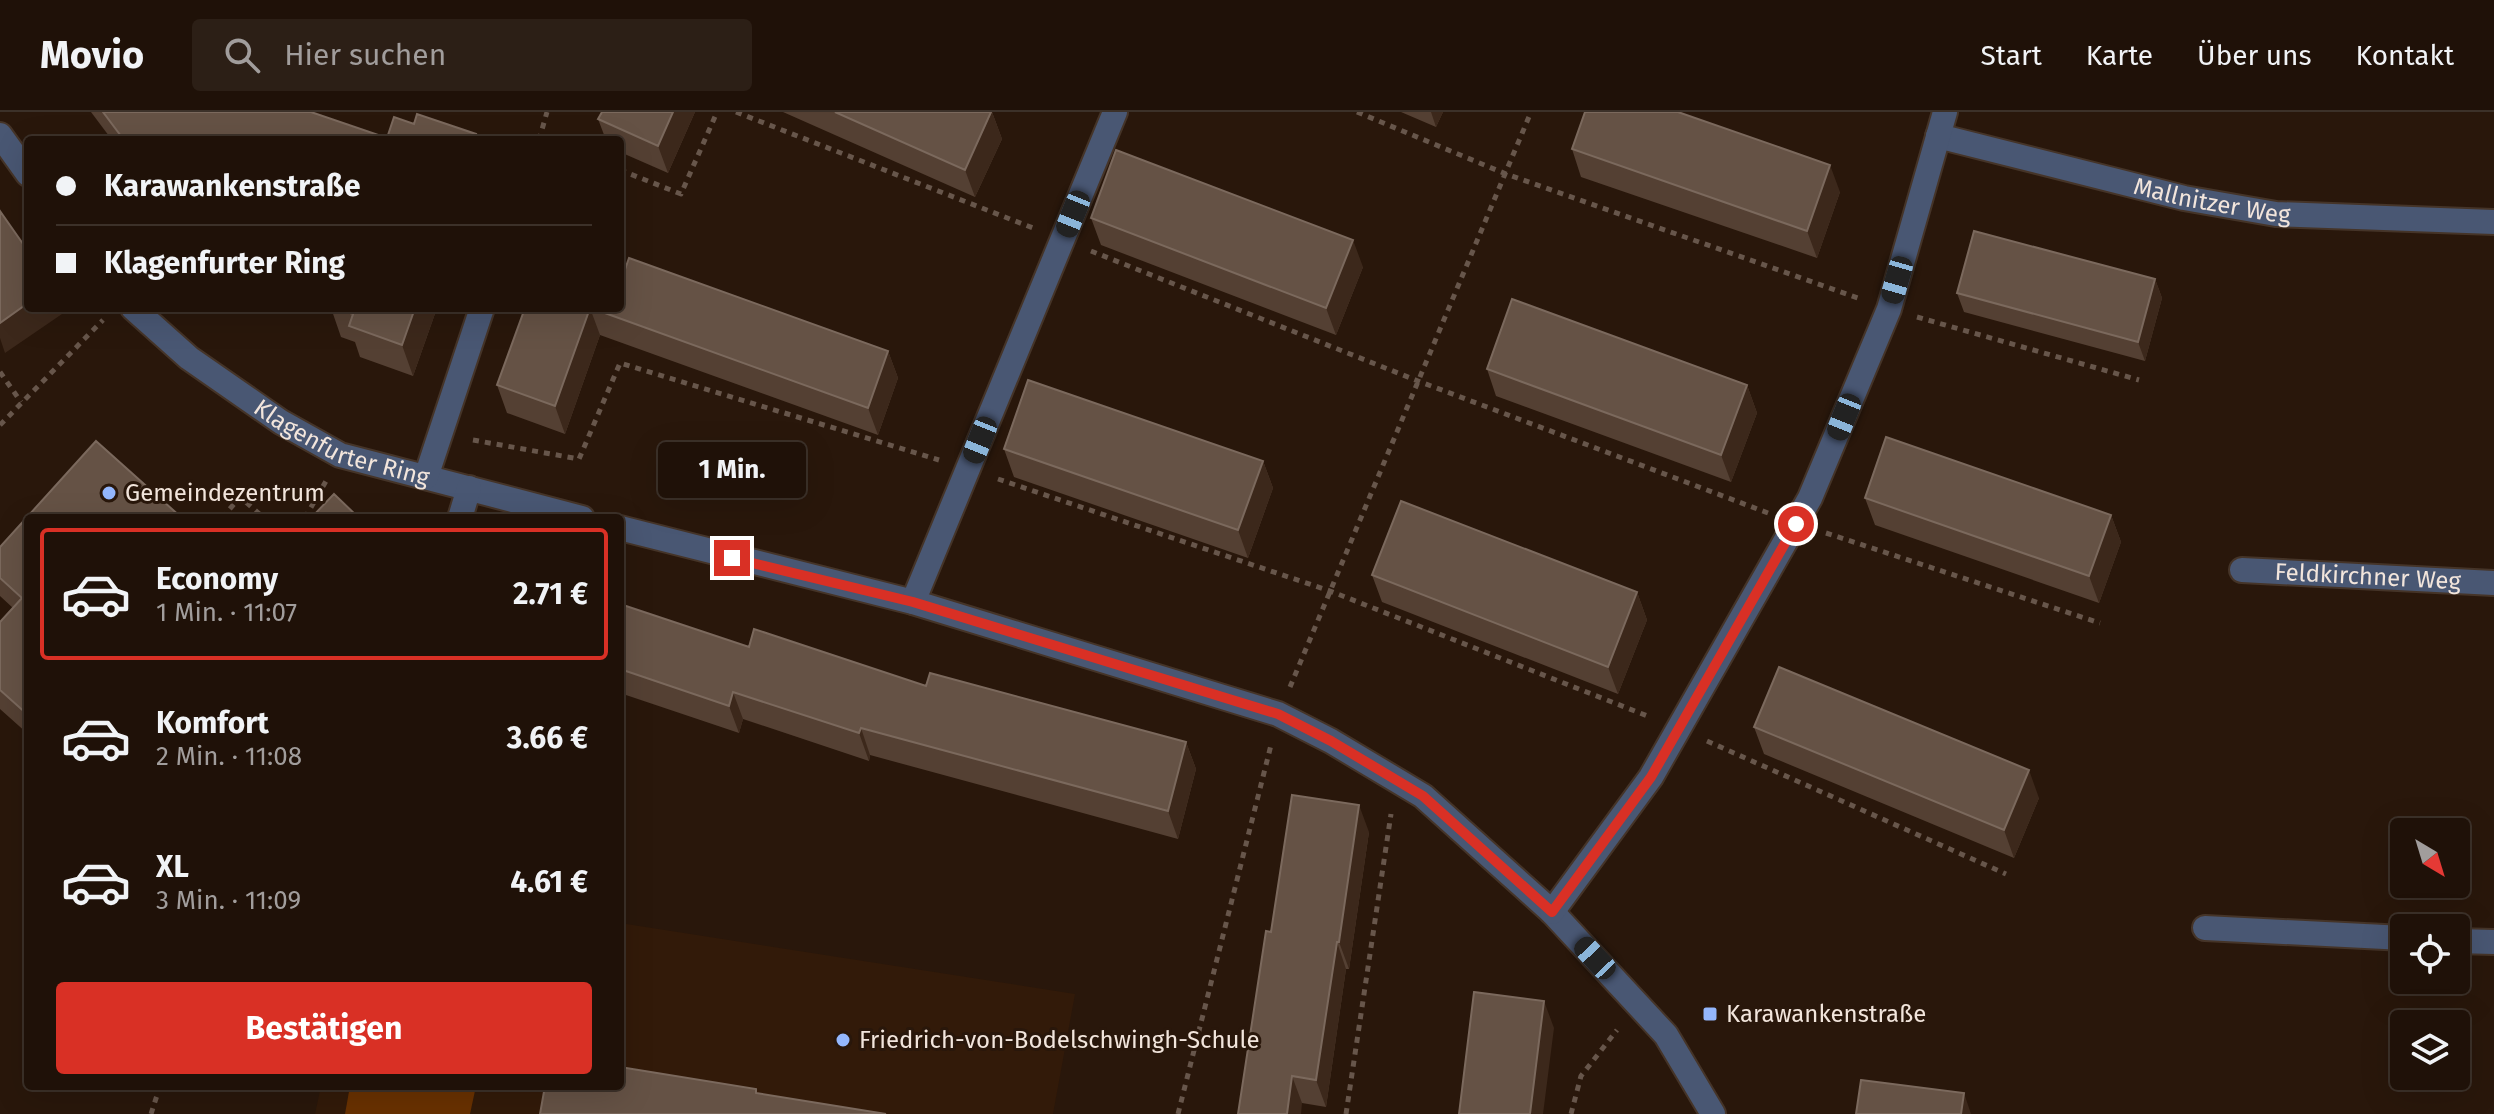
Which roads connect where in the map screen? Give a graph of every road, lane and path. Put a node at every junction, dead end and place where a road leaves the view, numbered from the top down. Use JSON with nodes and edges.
{"nodes":[{"id":1,"x":547,"y":112,"type":"edge"},
{"id":2,"x":717,"y":112,"type":"edge"},
{"id":3,"x":736,"y":112,"type":"edge"},
{"id":4,"x":1115,"y":112,"type":"edge"},
{"id":5,"x":1357,"y":112,"type":"edge"},
{"id":6,"x":1531,"y":112,"type":"edge"},
{"id":7,"x":1945,"y":112,"type":"edge"},
{"id":8,"x":0,"y":135,"type":"edge"},
{"id":9,"x":540,"y":136,"type":"edge"},
{"id":10,"x":1938,"y":136,"type":"junction"},
{"id":11,"x":24,"y":168,"type":"edge"},
{"id":12,"x":624,"y":172,"type":"edge"},
{"id":13,"x":1506,"y":174,"type":"junction"},
{"id":14,"x":2494,"y":222,"type":"edge"},
{"id":15,"x":1062,"y":239,"type":"junction"},
{"id":16,"x":1889,"y":309,"type":"junction"},
{"id":17,"x":137,"y":312,"type":"edge"},
{"id":18,"x":481,"y":312,"type":"edge"},
{"id":19,"x":105,"y":318,"type":"dead end"},
{"id":20,"x":0,"y":372,"type":"edge"},
{"id":21,"x":2139,"y":380,"type":"dead end"},
{"id":22,"x":1418,"y":381,"type":"junction"},
{"id":23,"x":21,"y":402,"type":"junction"},
{"id":24,"x":0,"y":425,"type":"edge"},
{"id":25,"x":440,"y":434,"type":"junction"},
{"id":26,"x":340,"y":455,"type":"junction"},
{"id":27,"x":968,"y":469,"type":"junction"},
{"id":28,"x":426,"y":477,"type":"junction"},
{"id":29,"x":469,"y":488,"type":"junction"},
{"id":30,"x":225,"y":514,"type":"edge"},
{"id":31,"x":259,"y":514,"type":"edge"},
{"id":32,"x":307,"y":514,"type":"edge"},
{"id":33,"x":461,"y":514,"type":"edge"},
{"id":34,"x":567,"y":514,"type":"edge"},
{"id":35,"x":1796,"y":524,"type":"junction"},
{"id":36,"x":624,"y":529,"type":"edge"},
{"id":37,"x":2242,"y":570,"type":"dead end"},
{"id":38,"x":2494,"y":583,"type":"edge"},
{"id":39,"x":1330,"y":591,"type":"junction"},
{"id":40,"x":913,"y":602,"type":"junction"},
{"id":41,"x":2100,"y":623,"type":"dead end"},
{"id":42,"x":1278,"y":714,"type":"junction"},
{"id":43,"x":1679,"y":728,"type":"junction"},
{"id":44,"x":1396,"y":781,"type":"junction"},
{"id":45,"x":2006,"y":874,"type":"dead end"},
{"id":46,"x":1552,"y":912,"type":"junction"},
{"id":47,"x":2205,"y":928,"type":"dead end"},
{"id":48,"x":2390,"y":937,"type":"edge"},
{"id":49,"x":2470,"y":941,"type":"edge"},
{"id":50,"x":2494,"y":942,"type":"edge"},
{"id":51,"x":1637,"y":1004,"type":"junction"},
{"id":52,"x":159,"y":1090,"type":"edge"},
{"id":53,"x":151,"y":1114,"type":"edge"},
{"id":54,"x":1178,"y":1114,"type":"edge"},
{"id":55,"x":1346,"y":1114,"type":"edge"},
{"id":56,"x":1571,"y":1114,"type":"edge"},
{"id":57,"x":1713,"y":1114,"type":"edge"}],
"edges":[{"from":1,"to":9,"type":"path"},
{"from":2,"to":12,"type":"path"},
{"from":3,"to":15,"type":"path"},
{"from":4,"to":15,"type":"street"},
{"from":5,"to":13,"type":"path"},
{"from":6,"to":13,"type":"path"},
{"from":7,"to":10,"type":"street"},
{"from":8,"to":11,"type":"street"},
{"from":10,"to":14,"type":"street","name":"Mallnitzer Weg"},
{"from":10,"to":16,"type":"street"},
{"from":13,"to":16,"type":"path"},
{"from":13,"to":22,"type":"path"},
{"from":15,"to":22,"type":"path"},
{"from":15,"to":27,"type":"street"},
{"from":16,"to":21,"type":"path"},
{"from":16,"to":35,"type":"street"},
{"from":17,"to":26,"type":"street","name":"Klagenfurter Ring"},
{"from":18,"to":25,"type":"street"},
{"from":19,"to":23,"type":"path"},
{"from":20,"to":23,"type":"path"},
{"from":22,"to":35,"type":"path"},
{"from":22,"to":39,"type":"path"},
{"from":23,"to":24,"type":"path"},
{"from":25,"to":27,"type":"path"},
{"from":25,"to":28,"type":"street"},
{"from":26,"to":28,"type":"street","name":"Klagenfurter Ring"},
{"from":26,"to":32,"type":"path"},
{"from":27,"to":39,"type":"path"},
{"from":27,"to":40,"type":"street"},
{"from":28,"to":29,"type":"street","name":"Klagenfurter Ring"},
{"from":29,"to":33,"type":"street"},
{"from":29,"to":34,"type":"street","name":"Klagenfurter Ring"},
{"from":30,"to":31,"type":"path"},
{"from":35,"to":41,"type":"path"},
{"from":35,"to":43,"type":"street"},
{"from":36,"to":40,"type":"street"},
{"from":37,"to":38,"type":"street","name":"Feldkirchner Weg"},
{"from":39,"to":42,"type":"path"},
{"from":39,"to":43,"type":"path"},
{"from":40,"to":42,"type":"street"},
{"from":42,"to":44,"type":"street"},
{"from":42,"to":54,"type":"path"},
{"from":43,"to":45,"type":"path"},
{"from":43,"to":46,"type":"street"},
{"from":44,"to":46,"type":"street"},
{"from":44,"to":55,"type":"path"},
{"from":46,"to":51,"type":"street"},
{"from":47,"to":48,"type":"street"},
{"from":49,"to":50,"type":"street"},
{"from":51,"to":56,"type":"path"},
{"from":51,"to":57,"type":"street"},
{"from":52,"to":53,"type":"path"}]}
